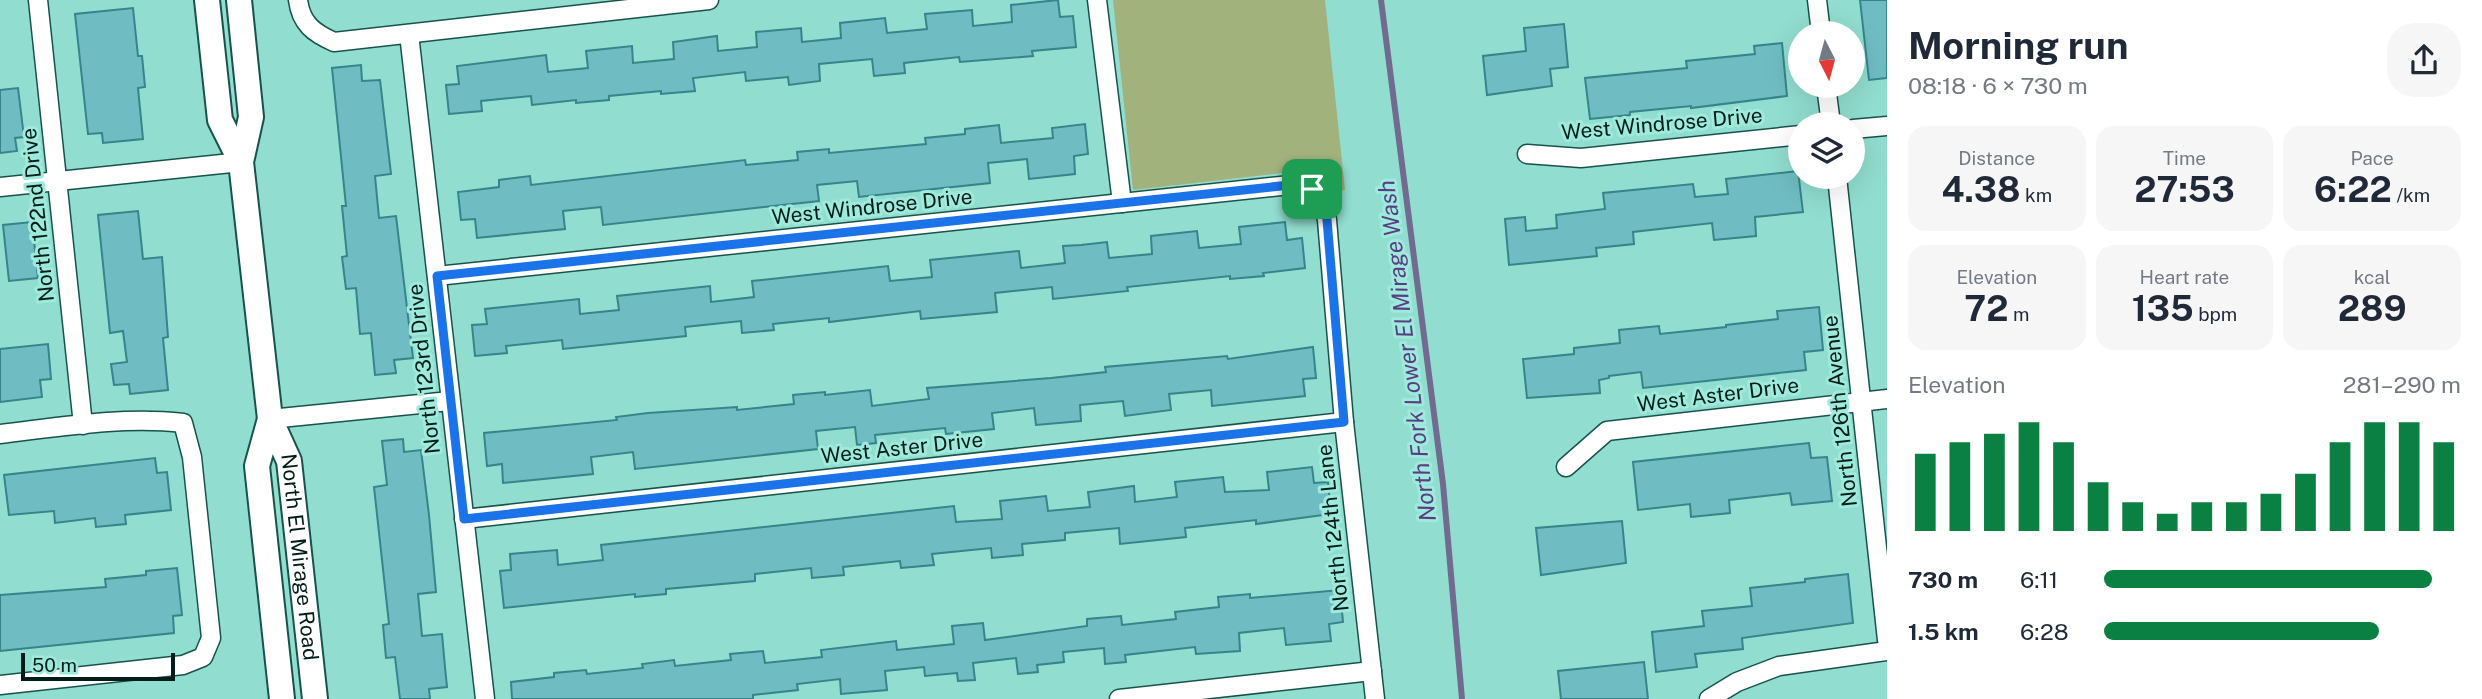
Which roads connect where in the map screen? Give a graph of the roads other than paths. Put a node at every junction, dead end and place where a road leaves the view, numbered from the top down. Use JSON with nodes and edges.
{"nodes":[{"id":1,"x":38,"y":0,"type":"edge"},
{"id":2,"x":207,"y":0,"type":"edge"},
{"id":3,"x":239,"y":0,"type":"edge"},
{"id":4,"x":709,"y":0,"type":"edge"},
{"id":5,"x":1097,"y":0,"type":"edge"},
{"id":6,"x":1817,"y":0,"type":"edge"},
{"id":7,"x":299,"y":5,"type":"edge"},
{"id":8,"x":1820,"y":21,"type":"edge"},
{"id":9,"x":409,"y":34,"type":"junction"},
{"id":10,"x":1887,"y":126,"type":"edge"},
{"id":11,"x":1865,"y":129,"type":"edge"},
{"id":12,"x":1788,"y":136,"type":"edge"},
{"id":13,"x":1527,"y":154,"type":"dead end"},
{"id":14,"x":241,"y":162,"type":"junction"},
{"id":15,"x":57,"y":181,"type":"junction"},
{"id":16,"x":0,"y":187,"type":"edge"},
{"id":17,"x":1312,"y":189,"type":"joint"},
{"id":18,"x":1838,"y":189,"type":"edge"},
{"id":19,"x":1122,"y":204,"type":"junction"},
{"id":20,"x":437,"y":276,"type":"junction"},
{"id":21,"x":1887,"y":399,"type":"edge"},
{"id":22,"x":450,"y":401,"type":"junction"},
{"id":23,"x":1863,"y":401,"type":"junction"},
{"id":24,"x":270,"y":419,"type":"junction"},
{"id":25,"x":1344,"y":422,"type":"junction"},
{"id":26,"x":83,"y":425,"type":"junction"},
{"id":27,"x":0,"y":434,"type":"edge"},
{"id":28,"x":1566,"y":467,"type":"dead end"},
{"id":29,"x":464,"y":519,"type":"junction"},
{"id":30,"x":1887,"y":640,"type":"edge"},
{"id":31,"x":1887,"y":651,"type":"edge"},
{"id":32,"x":1372,"y":671,"type":"junction"},
{"id":33,"x":0,"y":685,"type":"edge"},
{"id":34,"x":282,"y":699,"type":"edge"},
{"id":35,"x":316,"y":699,"type":"edge"},
{"id":36,"x":485,"y":699,"type":"edge"},
{"id":37,"x":1119,"y":699,"type":"edge"},
{"id":38,"x":1376,"y":699,"type":"edge"},
{"id":39,"x":1709,"y":699,"type":"edge"}],
"edges":[{"from":1,"to":15,"type":"street","name":"North 122nd Drive"},
{"from":2,"to":14,"type":"main road","name":"North El Mirage Road"},
{"from":3,"to":14,"type":"main road","name":"North El Mirage Road"},
{"from":4,"to":9,"type":"street"},
{"from":5,"to":19,"type":"street"},
{"from":6,"to":8,"type":"street"},
{"from":7,"to":9,"type":"street"},
{"from":9,"to":20,"type":"street","name":"North 123rd Drive"},
{"from":10,"to":11,"type":"street"},
{"from":12,"to":13,"type":"street","name":"West Windrose Drive"},
{"from":14,"to":15,"type":"street"},
{"from":14,"to":24,"type":"main road","name":"North El Mirage Road"},
{"from":15,"to":16,"type":"street"},
{"from":15,"to":26,"type":"street","name":"North 122nd Drive"},
{"from":17,"to":19,"type":"street","name":"West Windrose Drive"},
{"from":17,"to":25,"type":"street","name":"North 124th Lane"},
{"from":18,"to":23,"type":"street","name":"North 126th Avenue"},
{"from":19,"to":20,"type":"street","name":"West Windrose Drive"},
{"from":20,"to":22,"type":"street","name":"North 123rd Drive"},
{"from":21,"to":23,"type":"street","name":"West Aster Drive"},
{"from":22,"to":24,"type":"street"},
{"from":22,"to":29,"type":"street","name":"North 123rd Drive"},
{"from":23,"to":28,"type":"street","name":"West Aster Drive"},
{"from":23,"to":30,"type":"street","name":"North 126th Avenue"},
{"from":24,"to":34,"type":"main road","name":"North El Mirage Road"},
{"from":24,"to":35,"type":"main road","name":"North El Mirage Road"},
{"from":25,"to":29,"type":"street","name":"West Aster Drive"},
{"from":25,"to":32,"type":"street","name":"North 124th Lane"},
{"from":26,"to":27,"type":"street"},
{"from":26,"to":33,"type":"street"},
{"from":29,"to":36,"type":"street","name":"North 123rd Drive"},
{"from":31,"to":39,"type":"street"},
{"from":32,"to":37,"type":"street"},
{"from":32,"to":38,"type":"street","name":"North 124th Lane"}]}
